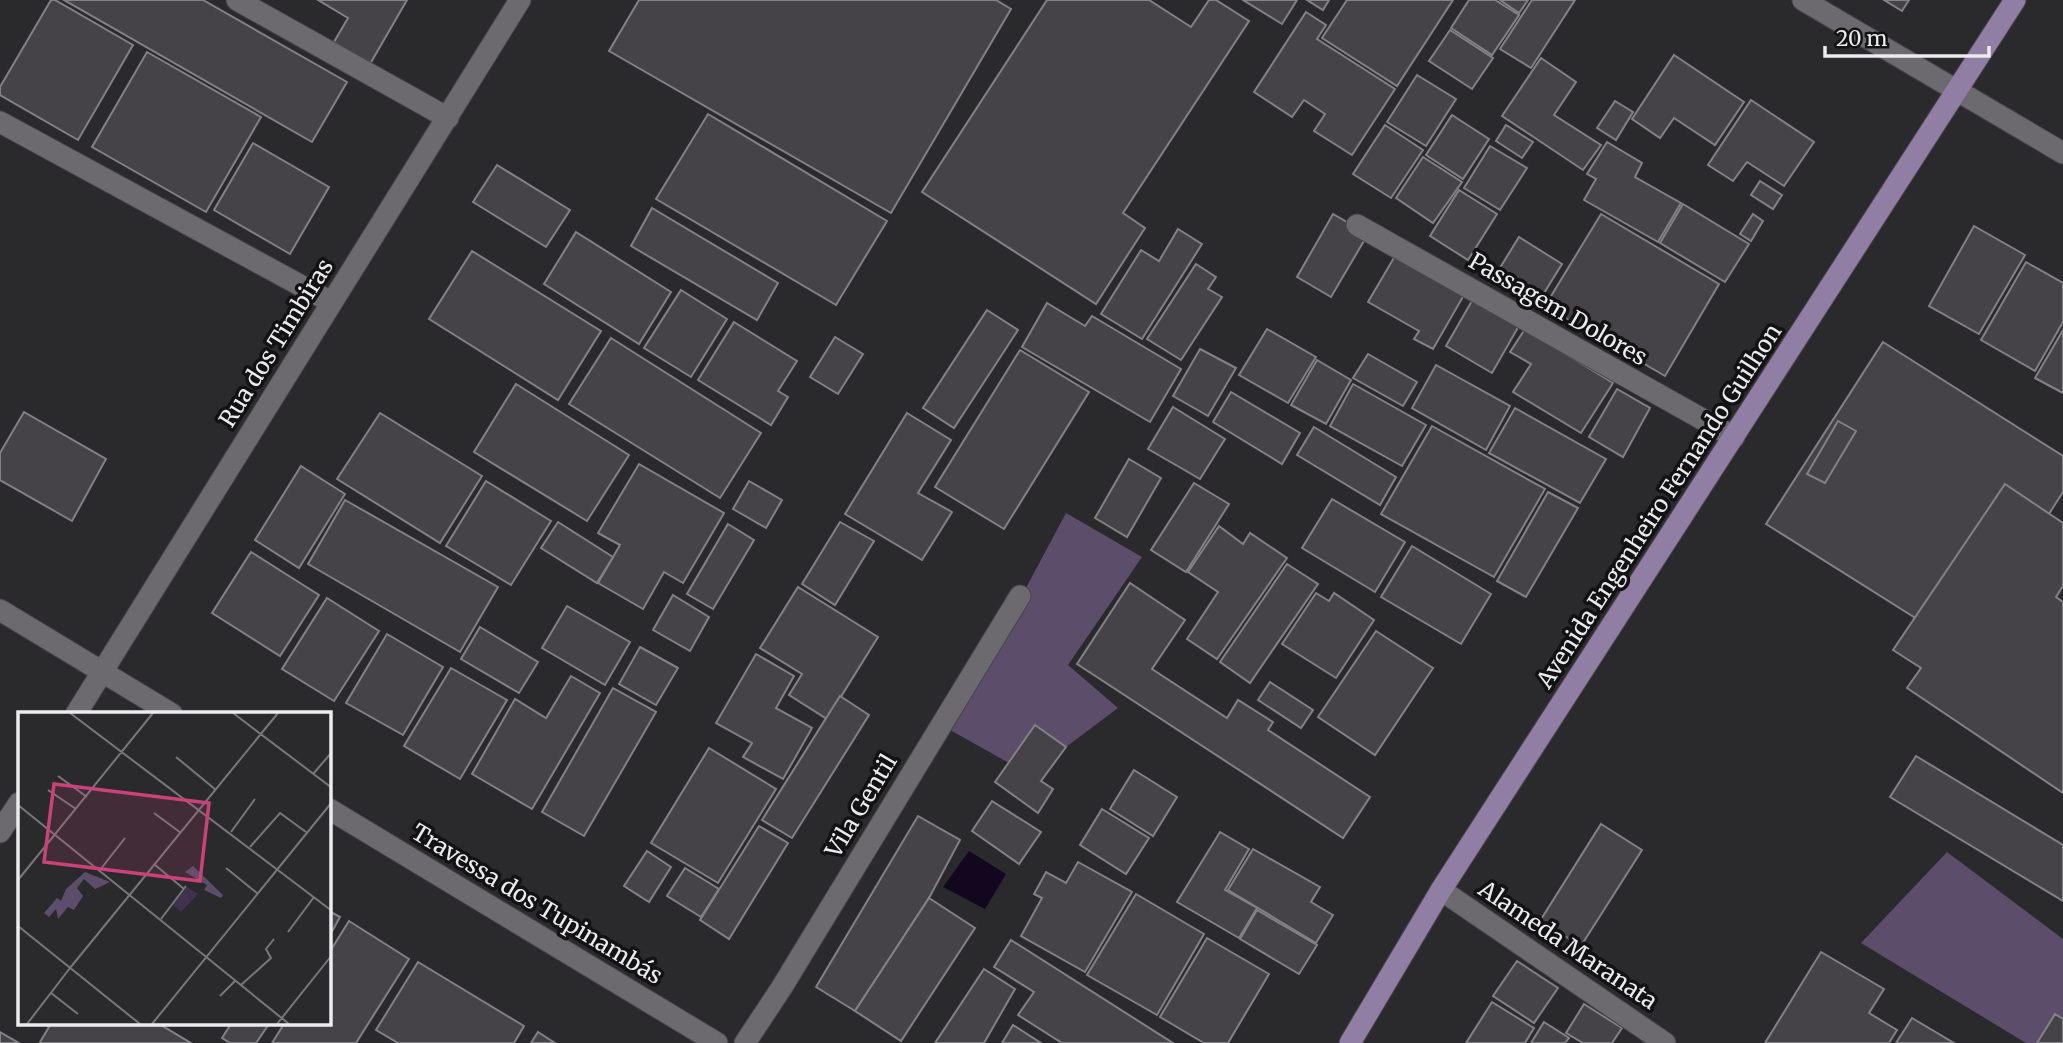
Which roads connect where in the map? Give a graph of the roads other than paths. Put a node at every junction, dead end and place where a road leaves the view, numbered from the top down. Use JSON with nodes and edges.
{"nodes":[{"id":1,"x":237,"y":0,"type":"edge"},
{"id":2,"x":520,"y":0,"type":"edge"},
{"id":3,"x":1802,"y":0,"type":"edge"},
{"id":4,"x":2015,"y":0,"type":"edge"},
{"id":5,"x":1959,"y":90,"type":"junction"},
{"id":6,"x":447,"y":118,"type":"junction"},
{"id":7,"x":0,"y":121,"type":"edge"},
{"id":8,"x":2063,"y":153,"type":"edge"},
{"id":9,"x":1357,"y":225,"type":"dead end"},
{"id":10,"x":331,"y":302,"type":"junction"},
{"id":11,"x":1734,"y":438,"type":"junction"},
{"id":12,"x":1020,"y":596,"type":"dead end"},
{"id":13,"x":0,"y":610,"type":"edge"},
{"id":14,"x":103,"y":673,"type":"junction"},
{"id":15,"x":77,"y":712,"type":"edge"},
{"id":16,"x":169,"y":712,"type":"edge"},
{"id":17,"x":18,"y":805,"type":"edge"},
{"id":18,"x":331,"y":810,"type":"edge"},
{"id":19,"x":0,"y":832,"type":"edge"},
{"id":20,"x":1441,"y":890,"type":"junction"},
{"id":21,"x":717,"y":1043,"type":"edge"},
{"id":22,"x":745,"y":1043,"type":"edge"},
{"id":23,"x":1350,"y":1043,"type":"edge"},
{"id":24,"x":1665,"y":1043,"type":"edge"}],
"edges":[{"from":1,"to":6,"type":"street"},
{"from":2,"to":6,"type":"street","name":"Rua dos Timbiras"},
{"from":3,"to":5,"type":"street"},
{"from":4,"to":5,"type":"main road","name":"Avenida Engenheiro Fernando Guilhon"},
{"from":5,"to":8,"type":"street"},
{"from":5,"to":11,"type":"main road","name":"Avenida Engenheiro Fernando Guilhon"},
{"from":6,"to":10,"type":"street","name":"Rua dos Timbiras"},
{"from":7,"to":10,"type":"street"},
{"from":9,"to":11,"type":"street","name":"Passagem Dolores"},
{"from":10,"to":14,"type":"street","name":"Rua dos Timbiras"},
{"from":11,"to":20,"type":"main road","name":"Avenida Engenheiro Fernando Guilhon"},
{"from":12,"to":22,"type":"street","name":"Vila Gentil"},
{"from":13,"to":14,"type":"street"},
{"from":14,"to":15,"type":"street","name":"Rua dos Timbiras"},
{"from":14,"to":16,"type":"street"},
{"from":17,"to":19,"type":"street"},
{"from":18,"to":21,"type":"street","name":"Travessa dos Tupinambás"},
{"from":20,"to":23,"type":"main road","name":"Avenida Engenheiro Fernando Guilhon"},
{"from":20,"to":24,"type":"street","name":"Alameda Maranata"}]}
